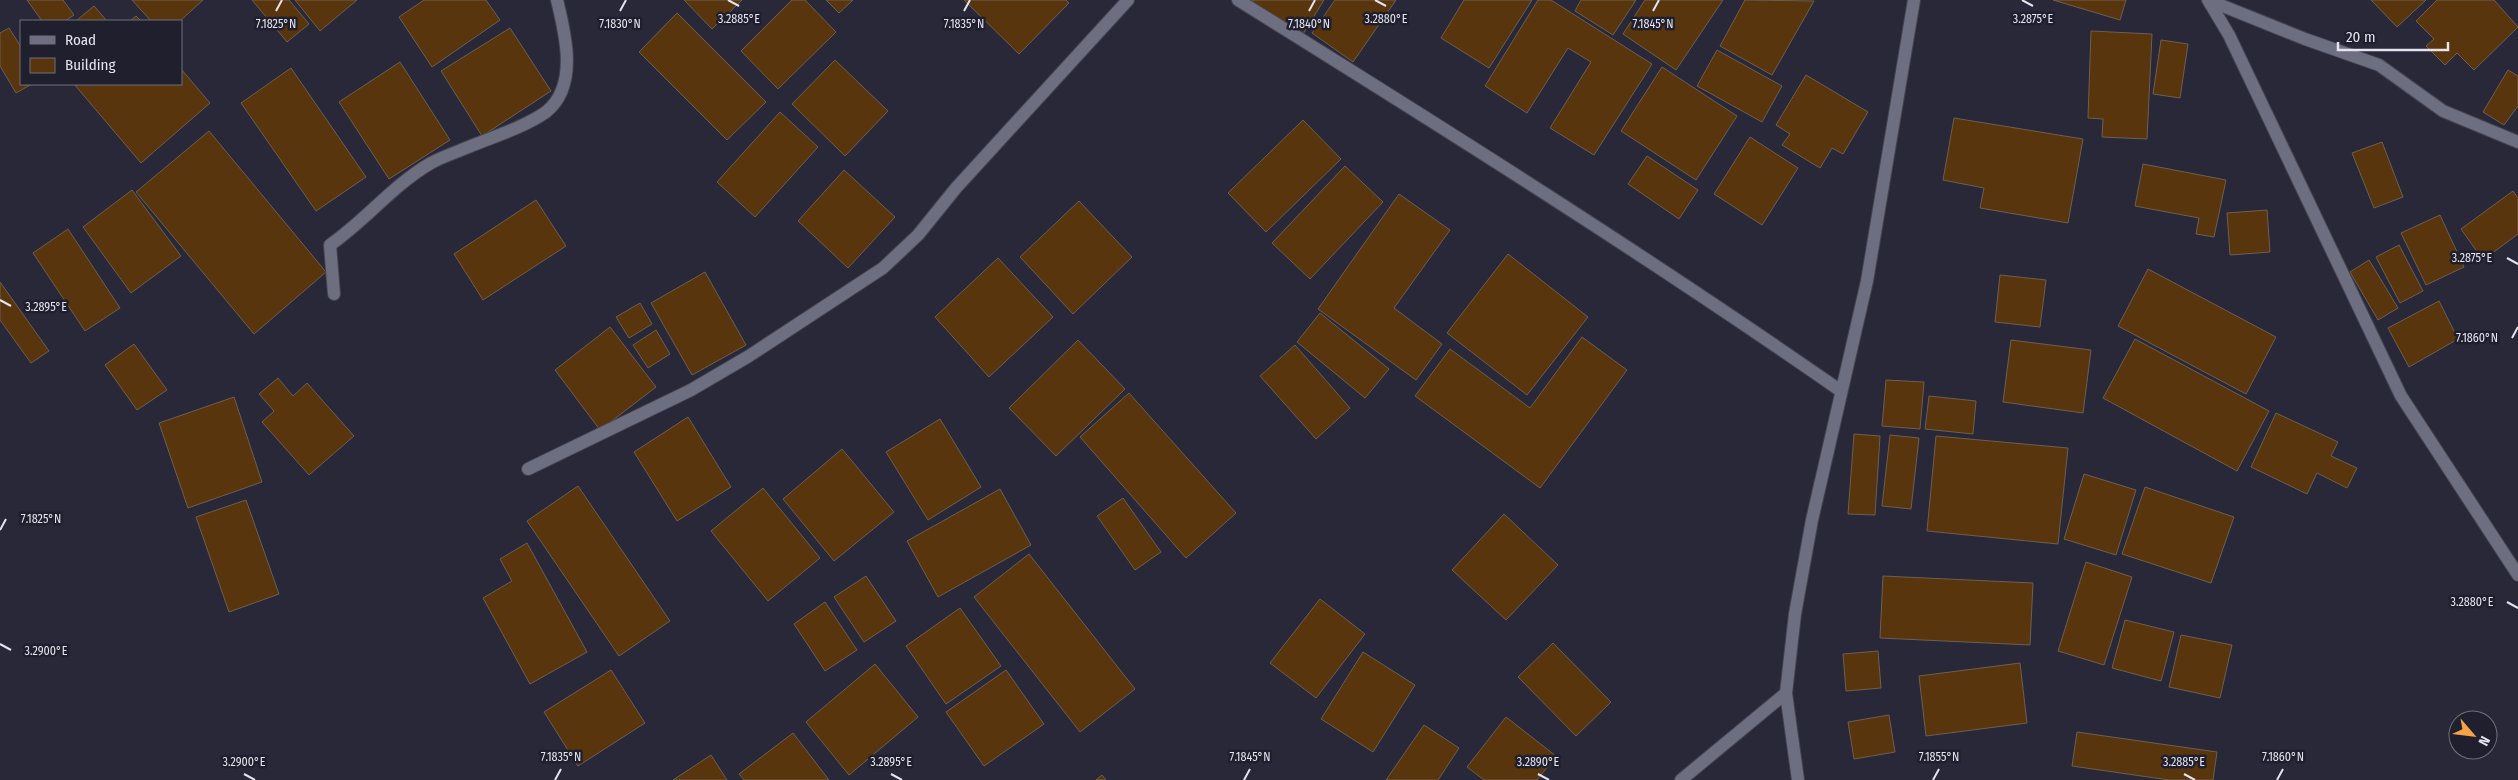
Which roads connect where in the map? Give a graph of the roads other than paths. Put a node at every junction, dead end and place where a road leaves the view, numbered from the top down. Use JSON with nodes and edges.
{"nodes":[{"id":1,"x":557,"y":0,"type":"edge"},
{"id":2,"x":1128,"y":0,"type":"edge"},
{"id":3,"x":1238,"y":0,"type":"edge"},
{"id":4,"x":1914,"y":0,"type":"edge"},
{"id":5,"x":2208,"y":0,"type":"edge"},
{"id":6,"x":2518,"y":142,"type":"edge"},
{"id":7,"x":334,"y":294,"type":"dead end"},
{"id":8,"x":1841,"y":392,"type":"junction"},
{"id":9,"x":528,"y":468,"type":"dead end"},
{"id":10,"x":2518,"y":575,"type":"edge"},
{"id":11,"x":1786,"y":693,"type":"junction"},
{"id":12,"x":1681,"y":780,"type":"edge"},
{"id":13,"x":1798,"y":780,"type":"edge"}],
"edges":[{"from":1,"to":7,"type":"street"},
{"from":2,"to":9,"type":"street"},
{"from":3,"to":8,"type":"street"},
{"from":4,"to":8,"type":"street"},
{"from":5,"to":6,"type":"street"},
{"from":5,"to":10,"type":"street"},
{"from":8,"to":11,"type":"street"},
{"from":11,"to":12,"type":"street"},
{"from":11,"to":13,"type":"street"}]}
